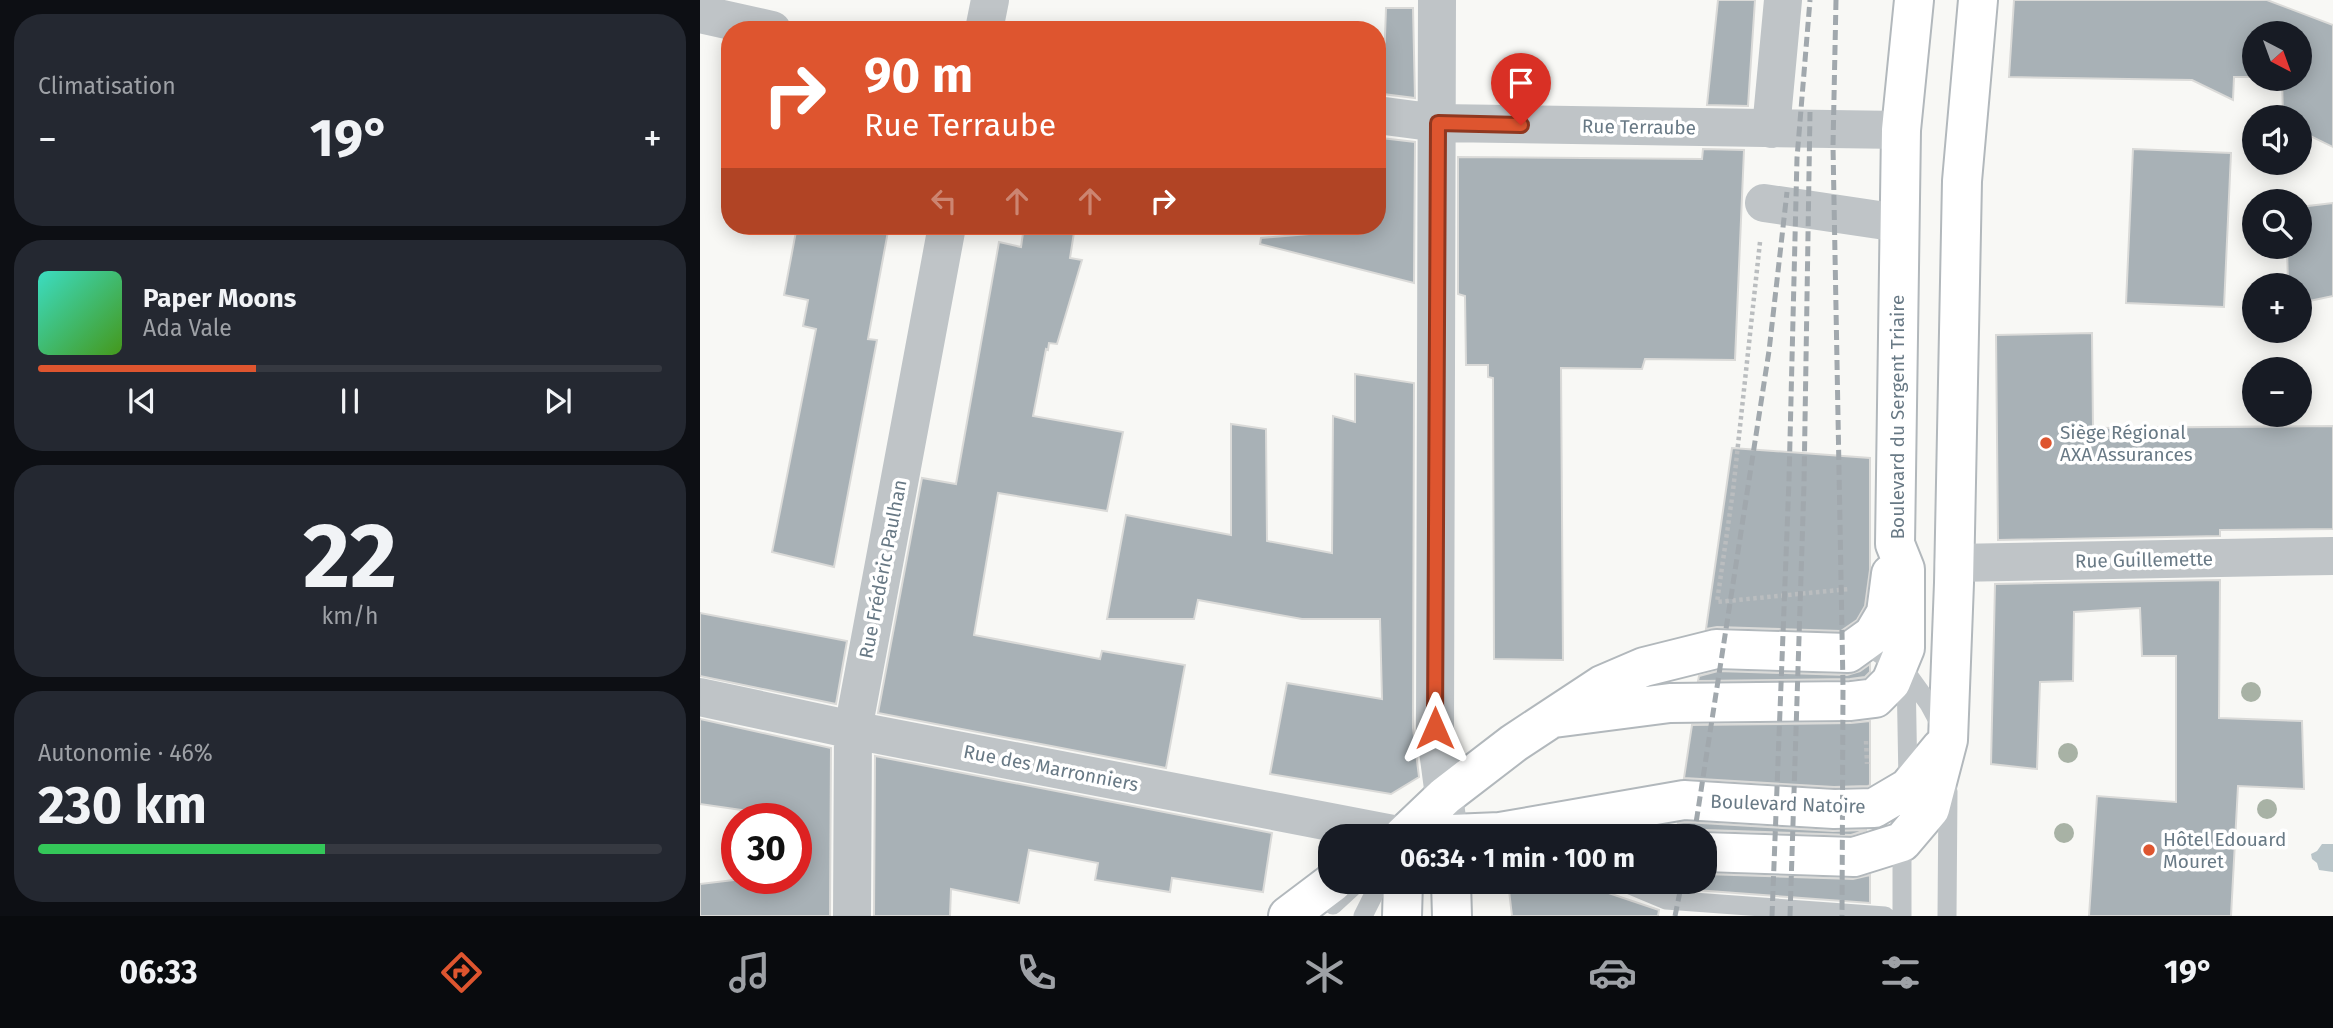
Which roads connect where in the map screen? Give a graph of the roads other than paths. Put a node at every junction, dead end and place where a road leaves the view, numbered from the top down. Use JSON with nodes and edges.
{"nodes":[{"id":1,"x":990,"y":0,"type":"edge"},
{"id":2,"x":1437,"y":0,"type":"edge"},
{"id":3,"x":1783,"y":0,"type":"edge"},
{"id":4,"x":1914,"y":0,"type":"edge"},
{"id":5,"x":1978,"y":0,"type":"edge"},
{"id":6,"x":700,"y":14,"type":"edge"},
{"id":7,"x":732,"y":21,"type":"edge"},
{"id":8,"x":986,"y":21,"type":"edge"},
{"id":9,"x":1386,"y":117,"type":"edge"},
{"id":10,"x":1438,"y":123,"type":"junction"},
{"id":11,"x":1771,"y":130,"type":"junction"},
{"id":12,"x":1901,"y":130,"type":"junction"},
{"id":13,"x":1764,"y":203,"type":"road end"},
{"id":14,"x":1899,"y":223,"type":"junction"},
{"id":15,"x":945,"y":235,"type":"edge"},
{"id":16,"x":1895,"y":544,"type":"junction"},
{"id":17,"x":2333,"y":556,"type":"edge"},
{"id":18,"x":1954,"y":563,"type":"junction"},
{"id":19,"x":1864,"y":643,"type":"junction"},
{"id":20,"x":1901,"y":672,"type":"junction"},
{"id":21,"x":700,"y":697,"type":"edge"},
{"id":22,"x":1554,"y":718,"type":"junction"},
{"id":23,"x":853,"y":730,"type":"junction"},
{"id":24,"x":1948,"y":740,"type":"junction"},
{"id":25,"x":1908,"y":788,"type":"junction"},
{"id":26,"x":1445,"y":796,"type":"junction"},
{"id":27,"x":1341,"y":824,"type":"edge"},
{"id":28,"x":1416,"y":824,"type":"edge"},
{"id":29,"x":1448,"y":824,"type":"edge"},
{"id":30,"x":1558,"y":824,"type":"edge"},
{"id":31,"x":1902,"y":842,"type":"junction"},
{"id":32,"x":1717,"y":852,"type":"edge"},
{"id":33,"x":1318,"y":893,"type":"edge"},
{"id":34,"x":1345,"y":894,"type":"edge"},
{"id":35,"x":1374,"y":894,"type":"edge"},
{"id":36,"x":1403,"y":894,"type":"edge"},
{"id":37,"x":1451,"y":894,"type":"edge"},
{"id":38,"x":1652,"y":894,"type":"edge"},
{"id":39,"x":852,"y":916,"type":"edge"},
{"id":40,"x":1288,"y":916,"type":"edge"},
{"id":41,"x":1318,"y":916,"type":"edge"},
{"id":42,"x":1363,"y":916,"type":"edge"},
{"id":43,"x":1402,"y":916,"type":"edge"},
{"id":44,"x":1452,"y":916,"type":"edge"},
{"id":45,"x":1885,"y":916,"type":"edge"},
{"id":46,"x":1902,"y":916,"type":"edge"},
{"id":47,"x":1947,"y":916,"type":"edge"}],
"edges":[{"from":1,"to":8,"type":"street"},
{"from":2,"to":10,"type":"street"},
{"from":3,"to":11,"type":"street"},
{"from":4,"to":12,"type":"main road","name":"Boulevard du Sergent Triaire"},
{"from":5,"to":18,"type":"main road"},
{"from":6,"to":7,"type":"street"},
{"from":9,"to":10,"type":"street","name":"Rue Terraube"},
{"from":10,"to":11,"type":"street","name":"Rue Terraube"},
{"from":10,"to":26,"type":"street"},
{"from":11,"to":12,"type":"street","name":"Rue Terraube"},
{"from":12,"to":14,"type":"main road","name":"Boulevard du Sergent Triaire"},
{"from":13,"to":14,"type":"street"},
{"from":14,"to":16,"type":"main road","name":"Boulevard du Sergent Triaire"},
{"from":15,"to":23,"type":"street","name":"Rue Frédéric Paulhan"},
{"from":16,"to":19,"type":"main road"},
{"from":16,"to":20,"type":"main road","name":"Boulevard du Sergent Triaire"},
{"from":17,"to":18,"type":"street","name":"Rue Guillemette"},
{"from":18,"to":24,"type":"main road"},
{"from":19,"to":20,"type":"lane"},
{"from":19,"to":22,"type":"main road"},
{"from":20,"to":22,"type":"main road"},
{"from":20,"to":24,"type":"lane"},
{"from":20,"to":25,"type":"lane","name":"Boulevard du Sergent Triaire"},
{"from":21,"to":23,"type":"street","name":"Rue des Marronniers"},
{"from":22,"to":26,"type":"main road"},
{"from":23,"to":27,"type":"street","name":"Rue des Marronniers"},
{"from":23,"to":39,"type":"street","name":"Rue Frédéric Paulhan"},
{"from":24,"to":25,"type":"main road","name":"Boulevard Natoire"},
{"from":24,"to":31,"type":"main road"},
{"from":24,"to":47,"type":"lane"},
{"from":25,"to":30,"type":"main road","name":"Boulevard Natoire"},
{"from":25,"to":31,"type":"lane","name":"Boulevard du Sergent Triaire"},
{"from":26,"to":28,"type":"main road"},
{"from":26,"to":29,"type":"street"},
{"from":31,"to":32,"type":"main road"},
{"from":31,"to":46,"type":"lane","name":"Boulevard du Sergent Triaire"},
{"from":33,"to":40,"type":"main road"},
{"from":34,"to":41,"type":"lane"},
{"from":35,"to":42,"type":"lane"},
{"from":36,"to":43,"type":"main road"},
{"from":37,"to":44,"type":"main road"},
{"from":38,"to":45,"type":"lane"}]}
